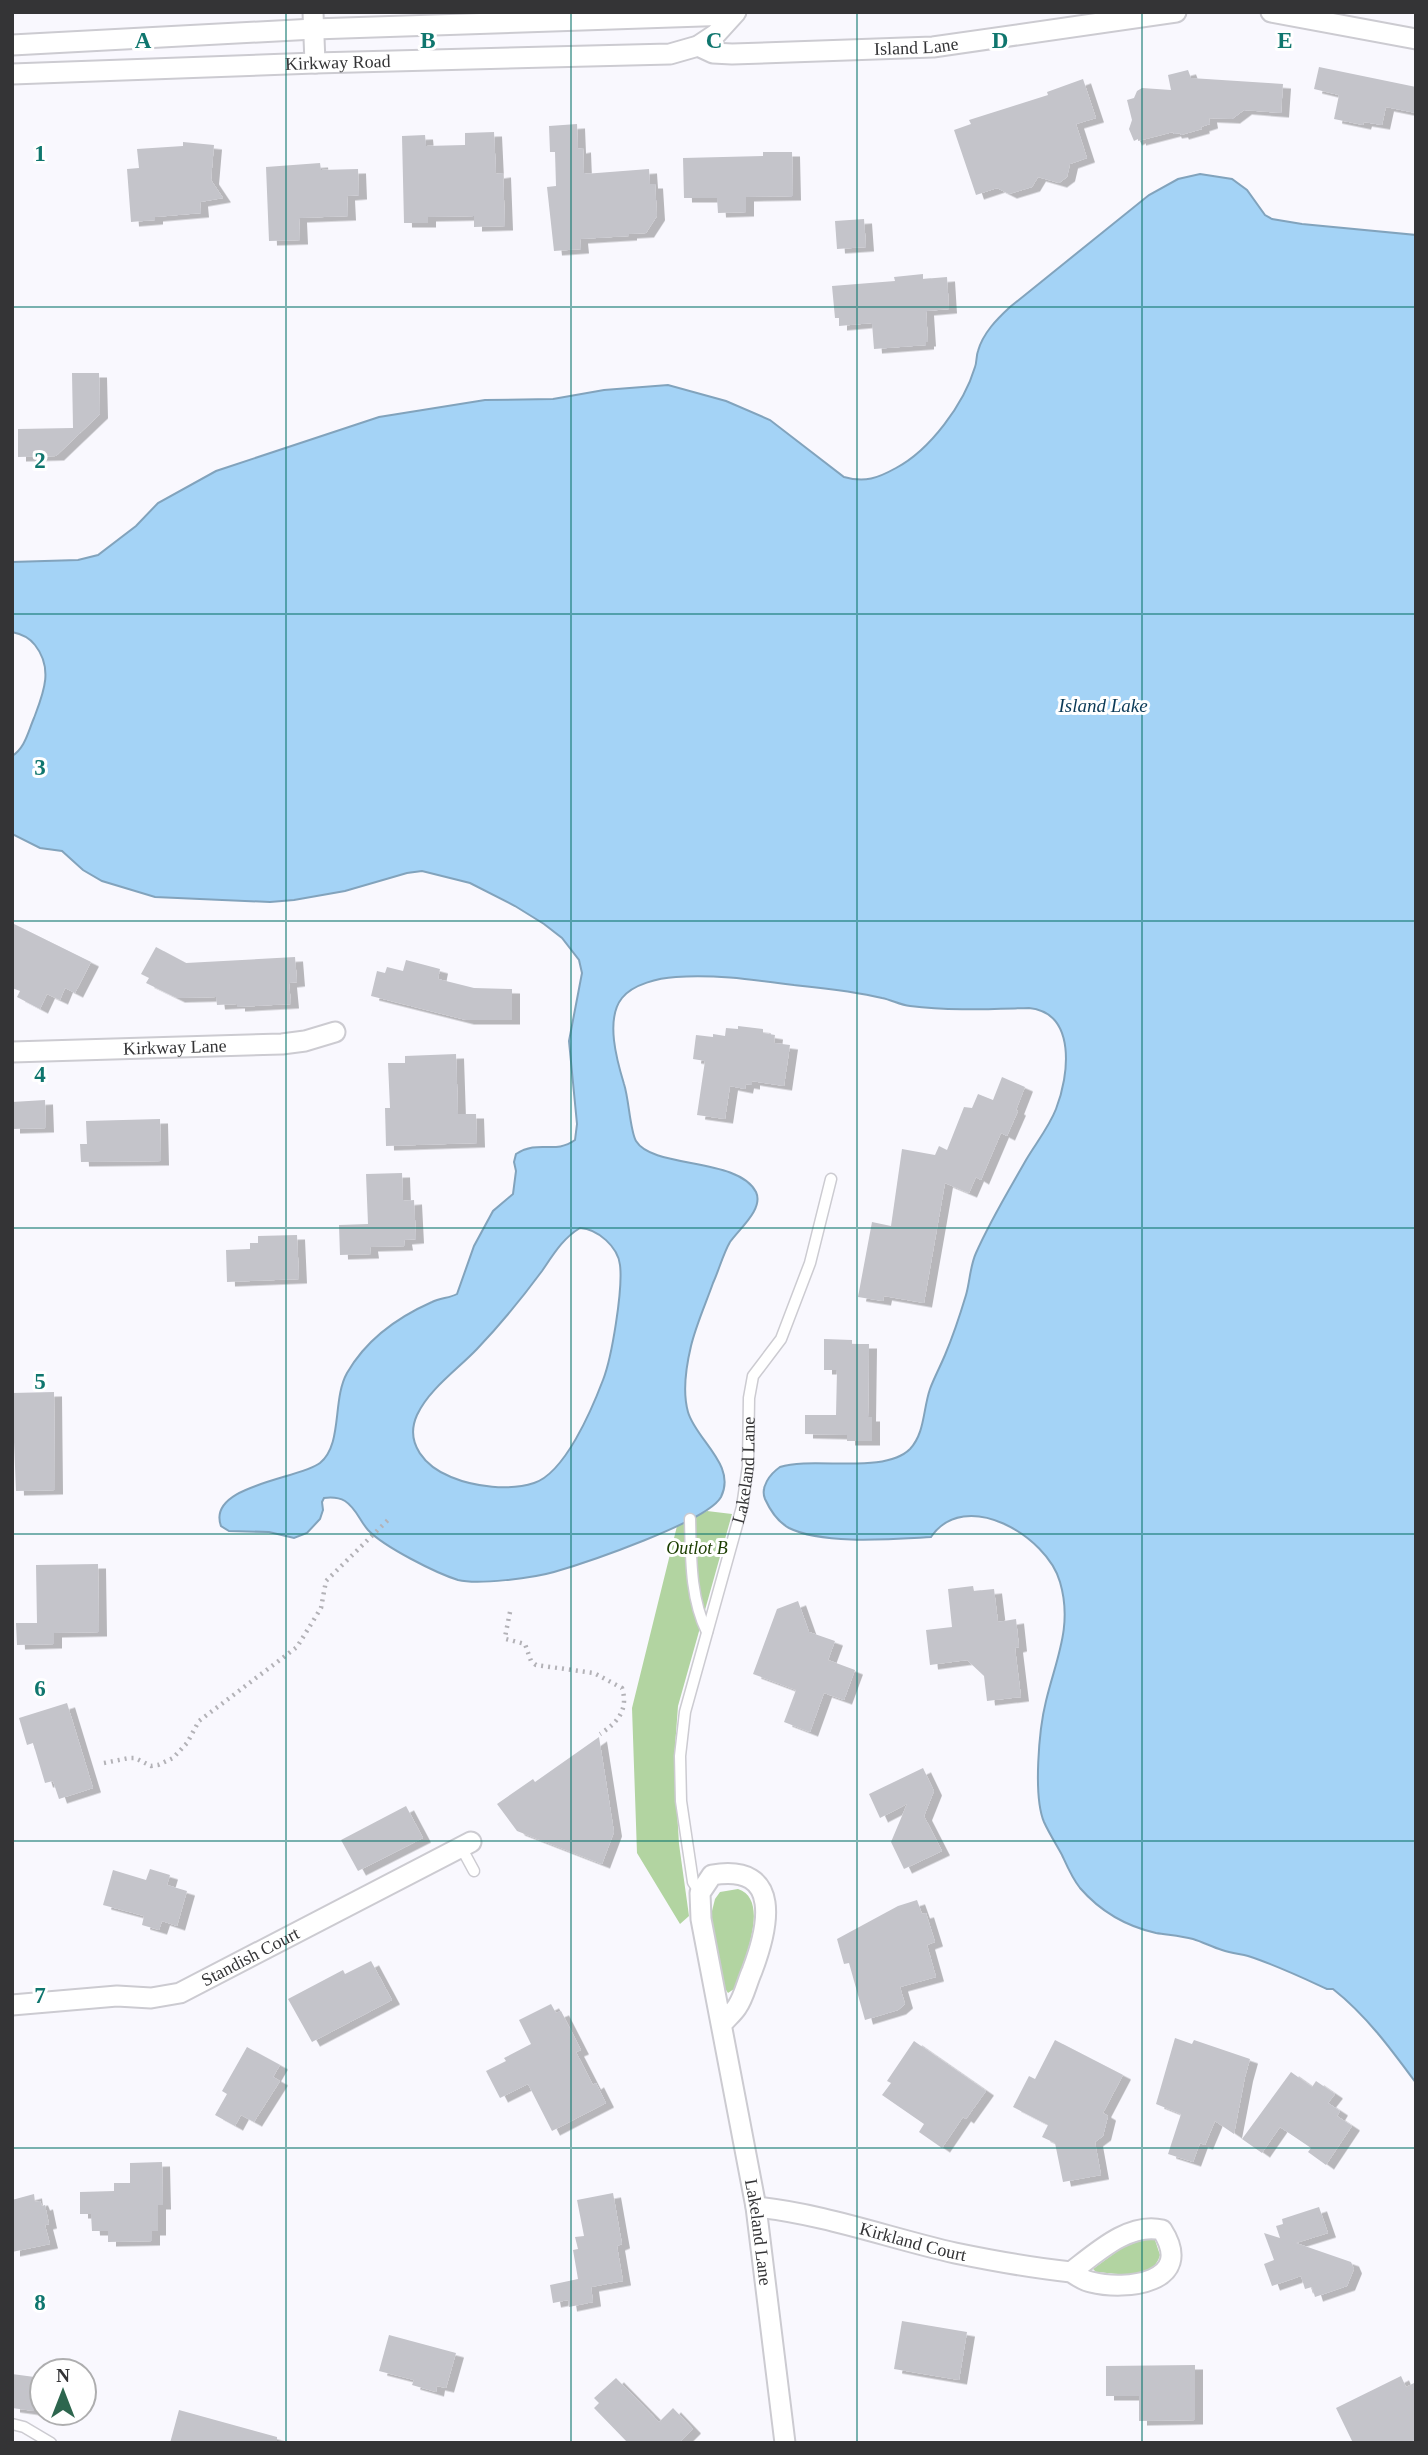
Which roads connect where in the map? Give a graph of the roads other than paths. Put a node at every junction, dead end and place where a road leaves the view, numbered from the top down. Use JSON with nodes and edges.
{"nodes":[{"id":1,"x":1176,"y":12,"type":"edge"},
{"id":2,"x":1271,"y":12,"type":"edge"},
{"id":3,"x":734,"y":13,"type":"edge"},
{"id":4,"x":314,"y":21,"type":"edge"},
{"id":5,"x":1416,"y":39,"type":"edge"},
{"id":6,"x":12,"y":45,"type":"edge"},
{"id":7,"x":698,"y":46,"type":"junction"},
{"id":8,"x":315,"y":62,"type":"junction"},
{"id":9,"x":12,"y":74,"type":"edge"},
{"id":10,"x":335,"y":1032,"type":"dead end"},
{"id":11,"x":12,"y":1052,"type":"edge"},
{"id":12,"x":831,"y":1180,"type":"dead end"},
{"id":13,"x":690,"y":1519,"type":"dead end"},
{"id":14,"x":706,"y":1632,"type":"junction"},
{"id":15,"x":466,"y":1844,"type":"joint"},
{"id":16,"x":474,"y":1871,"type":"dead end"},
{"id":17,"x":700,"y":1893,"type":"junction"},
{"id":18,"x":12,"y":2005,"type":"edge"},
{"id":19,"x":723,"y":2023,"type":"junction"},
{"id":20,"x":756,"y":2207,"type":"junction"},
{"id":21,"x":1071,"y":2272,"type":"junction"},
{"id":22,"x":12,"y":2424,"type":"edge"},
{"id":23,"x":51,"y":2443,"type":"edge"},
{"id":24,"x":785,"y":2443,"type":"edge"}],
"edges":[{"from":1,"to":7,"type":"street","name":"Island Lane"},
{"from":2,"to":5,"type":"street"},
{"from":3,"to":4,"type":"street","name":"Kirkway Road"},
{"from":3,"to":7,"type":"street","name":"Kirkway Road"},
{"from":4,"to":6,"type":"street","name":"Kirkway Road"},
{"from":4,"to":8,"type":"street"},
{"from":7,"to":8,"type":"street","name":"Kirkway Road"},
{"from":8,"to":9,"type":"street","name":"Kirkway Road"},
{"from":10,"to":11,"type":"street","name":"Kirkway Lane"},
{"from":12,"to":14,"type":"lane","name":"Lakeland Lane"},
{"from":13,"to":14,"type":"lane"},
{"from":14,"to":17,"type":"lane","name":"Lakeland Lane"},
{"from":15,"to":16,"type":"lane"},
{"from":15,"to":18,"type":"street","name":"Standish Court"},
{"from":17,"to":19,"type":"street","name":"Lakeland Lane"},
{"from":17,"to":19,"type":"street"},
{"from":19,"to":20,"type":"street","name":"Lakeland Lane"},
{"from":20,"to":21,"type":"street","name":"Kirkland Court"},
{"from":20,"to":24,"type":"street","name":"Lakeland Lane"},
{"from":21,"to":21,"type":"street","name":"Kirkland Court"},
{"from":22,"to":23,"type":"lane"}]}
